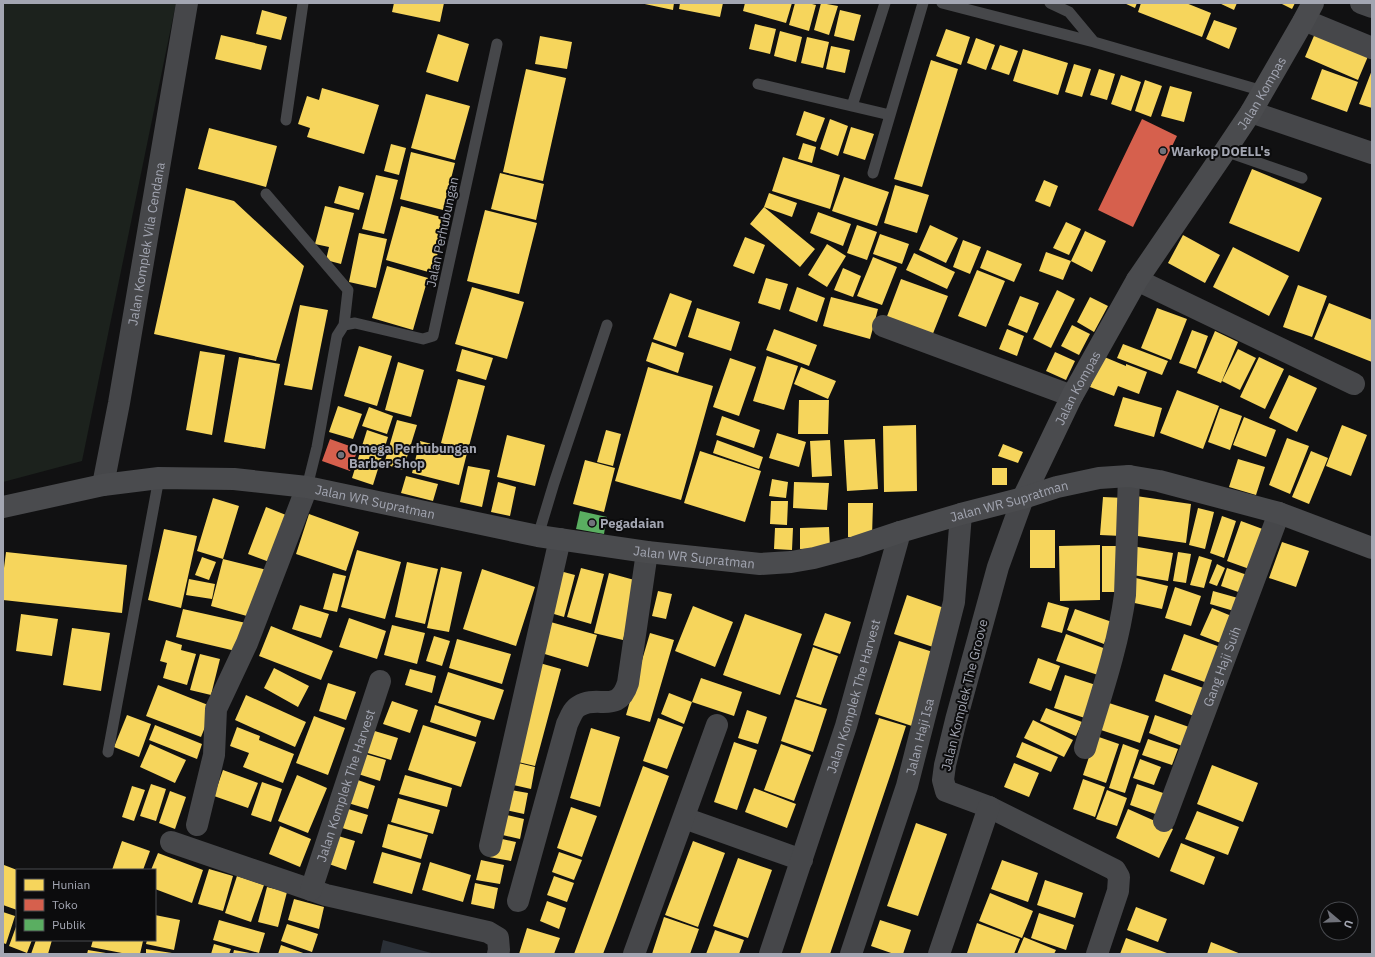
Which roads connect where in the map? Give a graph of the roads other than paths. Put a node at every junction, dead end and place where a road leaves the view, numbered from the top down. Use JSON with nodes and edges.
{"nodes":[{"id":1,"x":187,"y":3,"type":"edge"},
{"id":2,"x":303,"y":3,"type":"edge"},
{"id":3,"x":885,"y":3,"type":"edge"},
{"id":4,"x":923,"y":3,"type":"edge"},
{"id":5,"x":942,"y":3,"type":"edge"},
{"id":6,"x":1050,"y":3,"type":"edge"},
{"id":7,"x":1361,"y":3,"type":"edge"},
{"id":8,"x":1372,"y":8,"type":"edge"},
{"id":9,"x":1309,"y":12,"type":"edge"},
{"id":10,"x":1094,"y":42,"type":"junction"},
{"id":11,"x":497,"y":44,"type":"dead end"},
{"id":12,"x":1372,"y":48,"type":"edge"},
{"id":13,"x":758,"y":84,"type":"dead end"},
{"id":14,"x":1263,"y":91,"type":"junction"},
{"id":15,"x":852,"y":106,"type":"junction"},
{"id":16,"x":1251,"y":112,"type":"junction"},
{"id":17,"x":890,"y":115,"type":"junction"},
{"id":18,"x":286,"y":120,"type":"dead end"},
{"id":19,"x":1225,"y":152,"type":"junction"},
{"id":20,"x":1372,"y":153,"type":"edge"},
{"id":21,"x":873,"y":173,"type":"dead end"},
{"id":22,"x":1302,"y":178,"type":"dead end"},
{"id":23,"x":266,"y":194,"type":"dead end"},
{"id":24,"x":1137,"y":280,"type":"junction"},
{"id":25,"x":344,"y":325,"type":"junction"},
{"id":26,"x":607,"y":325,"type":"dead end"},
{"id":27,"x":883,"y":326,"type":"dead end"},
{"id":28,"x":1354,"y":384,"type":"dead end"},
{"id":29,"x":1072,"y":396,"type":"junction"},
{"id":30,"x":1129,"y":476,"type":"junction"},
{"id":31,"x":159,"y":478,"type":"junction"},
{"id":32,"x":103,"y":485,"type":"junction"},
{"id":33,"x":307,"y":487,"type":"junction"},
{"id":34,"x":1023,"y":498,"type":"junction"},
{"id":35,"x":3,"y":507,"type":"edge"},
{"id":36,"x":1279,"y":513,"type":"junction"},
{"id":37,"x":961,"y":514,"type":"junction"},
{"id":38,"x":900,"y":532,"type":"junction"},
{"id":39,"x":538,"y":536,"type":"junction"},
{"id":40,"x":560,"y":539,"type":"junction"},
{"id":41,"x":1372,"y":548,"type":"edge"},
{"id":42,"x":647,"y":552,"type":"junction"},
{"id":43,"x":380,"y":681,"type":"dead end"},
{"id":44,"x":717,"y":724,"type":"dead end"},
{"id":45,"x":1085,"y":748,"type":"dead end"},
{"id":46,"x":108,"y":752,"type":"dead end"},
{"id":47,"x":989,"y":807,"type":"junction"},
{"id":48,"x":684,"y":818,"type":"junction"},
{"id":49,"x":1164,"y":821,"type":"dead end"},
{"id":50,"x":197,"y":825,"type":"dead end"},
{"id":51,"x":171,"y":842,"type":"dead end"},
{"id":52,"x":490,"y":846,"type":"dead end"},
{"id":53,"x":802,"y":860,"type":"junction"},
{"id":54,"x":311,"y":890,"type":"junction"},
{"id":55,"x":518,"y":901,"type":"dead end"},
{"id":56,"x":498,"y":954,"type":"edge"},
{"id":57,"x":634,"y":954,"type":"edge"},
{"id":58,"x":770,"y":954,"type":"edge"},
{"id":59,"x":852,"y":954,"type":"edge"},
{"id":60,"x":939,"y":954,"type":"edge"},
{"id":61,"x":1097,"y":954,"type":"edge"}],
"edges":[{"from":1,"to":32,"type":"street","name":"Jalan Komplek Vila Cendana"},
{"from":2,"to":18,"type":"lane"},
{"from":3,"to":15,"type":"lane"},
{"from":4,"to":17,"type":"lane"},
{"from":5,"to":10,"type":"lane"},
{"from":6,"to":10,"type":"lane"},
{"from":7,"to":8,"type":"street"},
{"from":9,"to":12,"type":"street"},
{"from":9,"to":14,"type":"main road","name":"Jalan Kompas"},
{"from":10,"to":14,"type":"lane"},
{"from":11,"to":25,"type":"lane","name":"Jalan Perhubungan"},
{"from":13,"to":15,"type":"lane"},
{"from":14,"to":16,"type":"main road","name":"Jalan Kompas"},
{"from":15,"to":17,"type":"lane"},
{"from":16,"to":19,"type":"main road","name":"Jalan Kompas"},
{"from":16,"to":20,"type":"street"},
{"from":17,"to":21,"type":"lane"},
{"from":19,"to":22,"type":"lane"},
{"from":19,"to":24,"type":"main road","name":"Jalan Kompas"},
{"from":23,"to":25,"type":"lane"},
{"from":24,"to":28,"type":"street"},
{"from":24,"to":29,"type":"main road","name":"Jalan Kompas"},
{"from":25,"to":33,"type":"lane"},
{"from":26,"to":39,"type":"lane"},
{"from":27,"to":29,"type":"street"},
{"from":29,"to":34,"type":"main road","name":"Jalan Kompas"},
{"from":30,"to":34,"type":"main road","name":"Jalan WR Supratman"},
{"from":30,"to":36,"type":"main road","name":"Jalan WR Supratman"},
{"from":30,"to":45,"type":"street"},
{"from":31,"to":32,"type":"main road","name":"Jalan WR Supratman"},
{"from":31,"to":33,"type":"main road","name":"Jalan WR Supratman"},
{"from":31,"to":46,"type":"lane"},
{"from":32,"to":35,"type":"main road","name":"Jalan WR Supratman"},
{"from":33,"to":39,"type":"main road","name":"Jalan WR Supratman"},
{"from":33,"to":50,"type":"street"},
{"from":34,"to":37,"type":"main road","name":"Jalan WR Supratman"},
{"from":34,"to":47,"type":"street","name":"Jalan Komplek The Groove"},
{"from":36,"to":41,"type":"main road","name":"Jalan WR Supratman"},
{"from":36,"to":49,"type":"street","name":"Gang Haji Suih"},
{"from":37,"to":38,"type":"main road","name":"Jalan WR Supratman"},
{"from":37,"to":59,"type":"street","name":"Jalan Haji Isa"},
{"from":38,"to":42,"type":"main road","name":"Jalan WR Supratman"},
{"from":38,"to":53,"type":"street","name":"Jalan Komplek The Harvest"},
{"from":39,"to":40,"type":"main road","name":"Jalan WR Supratman"},
{"from":40,"to":42,"type":"main road","name":"Jalan WR Supratman"},
{"from":40,"to":52,"type":"street"},
{"from":42,"to":55,"type":"street"},
{"from":43,"to":54,"type":"street","name":"Jalan Komplek The Harvest"},
{"from":44,"to":48,"type":"street"},
{"from":47,"to":60,"type":"street"},
{"from":47,"to":61,"type":"street","name":"Jalan Komplek The Groove"},
{"from":48,"to":53,"type":"street"},
{"from":48,"to":57,"type":"street"},
{"from":51,"to":54,"type":"street"},
{"from":53,"to":58,"type":"street","name":"Jalan Komplek The Harvest"},
{"from":54,"to":56,"type":"street"}]}
